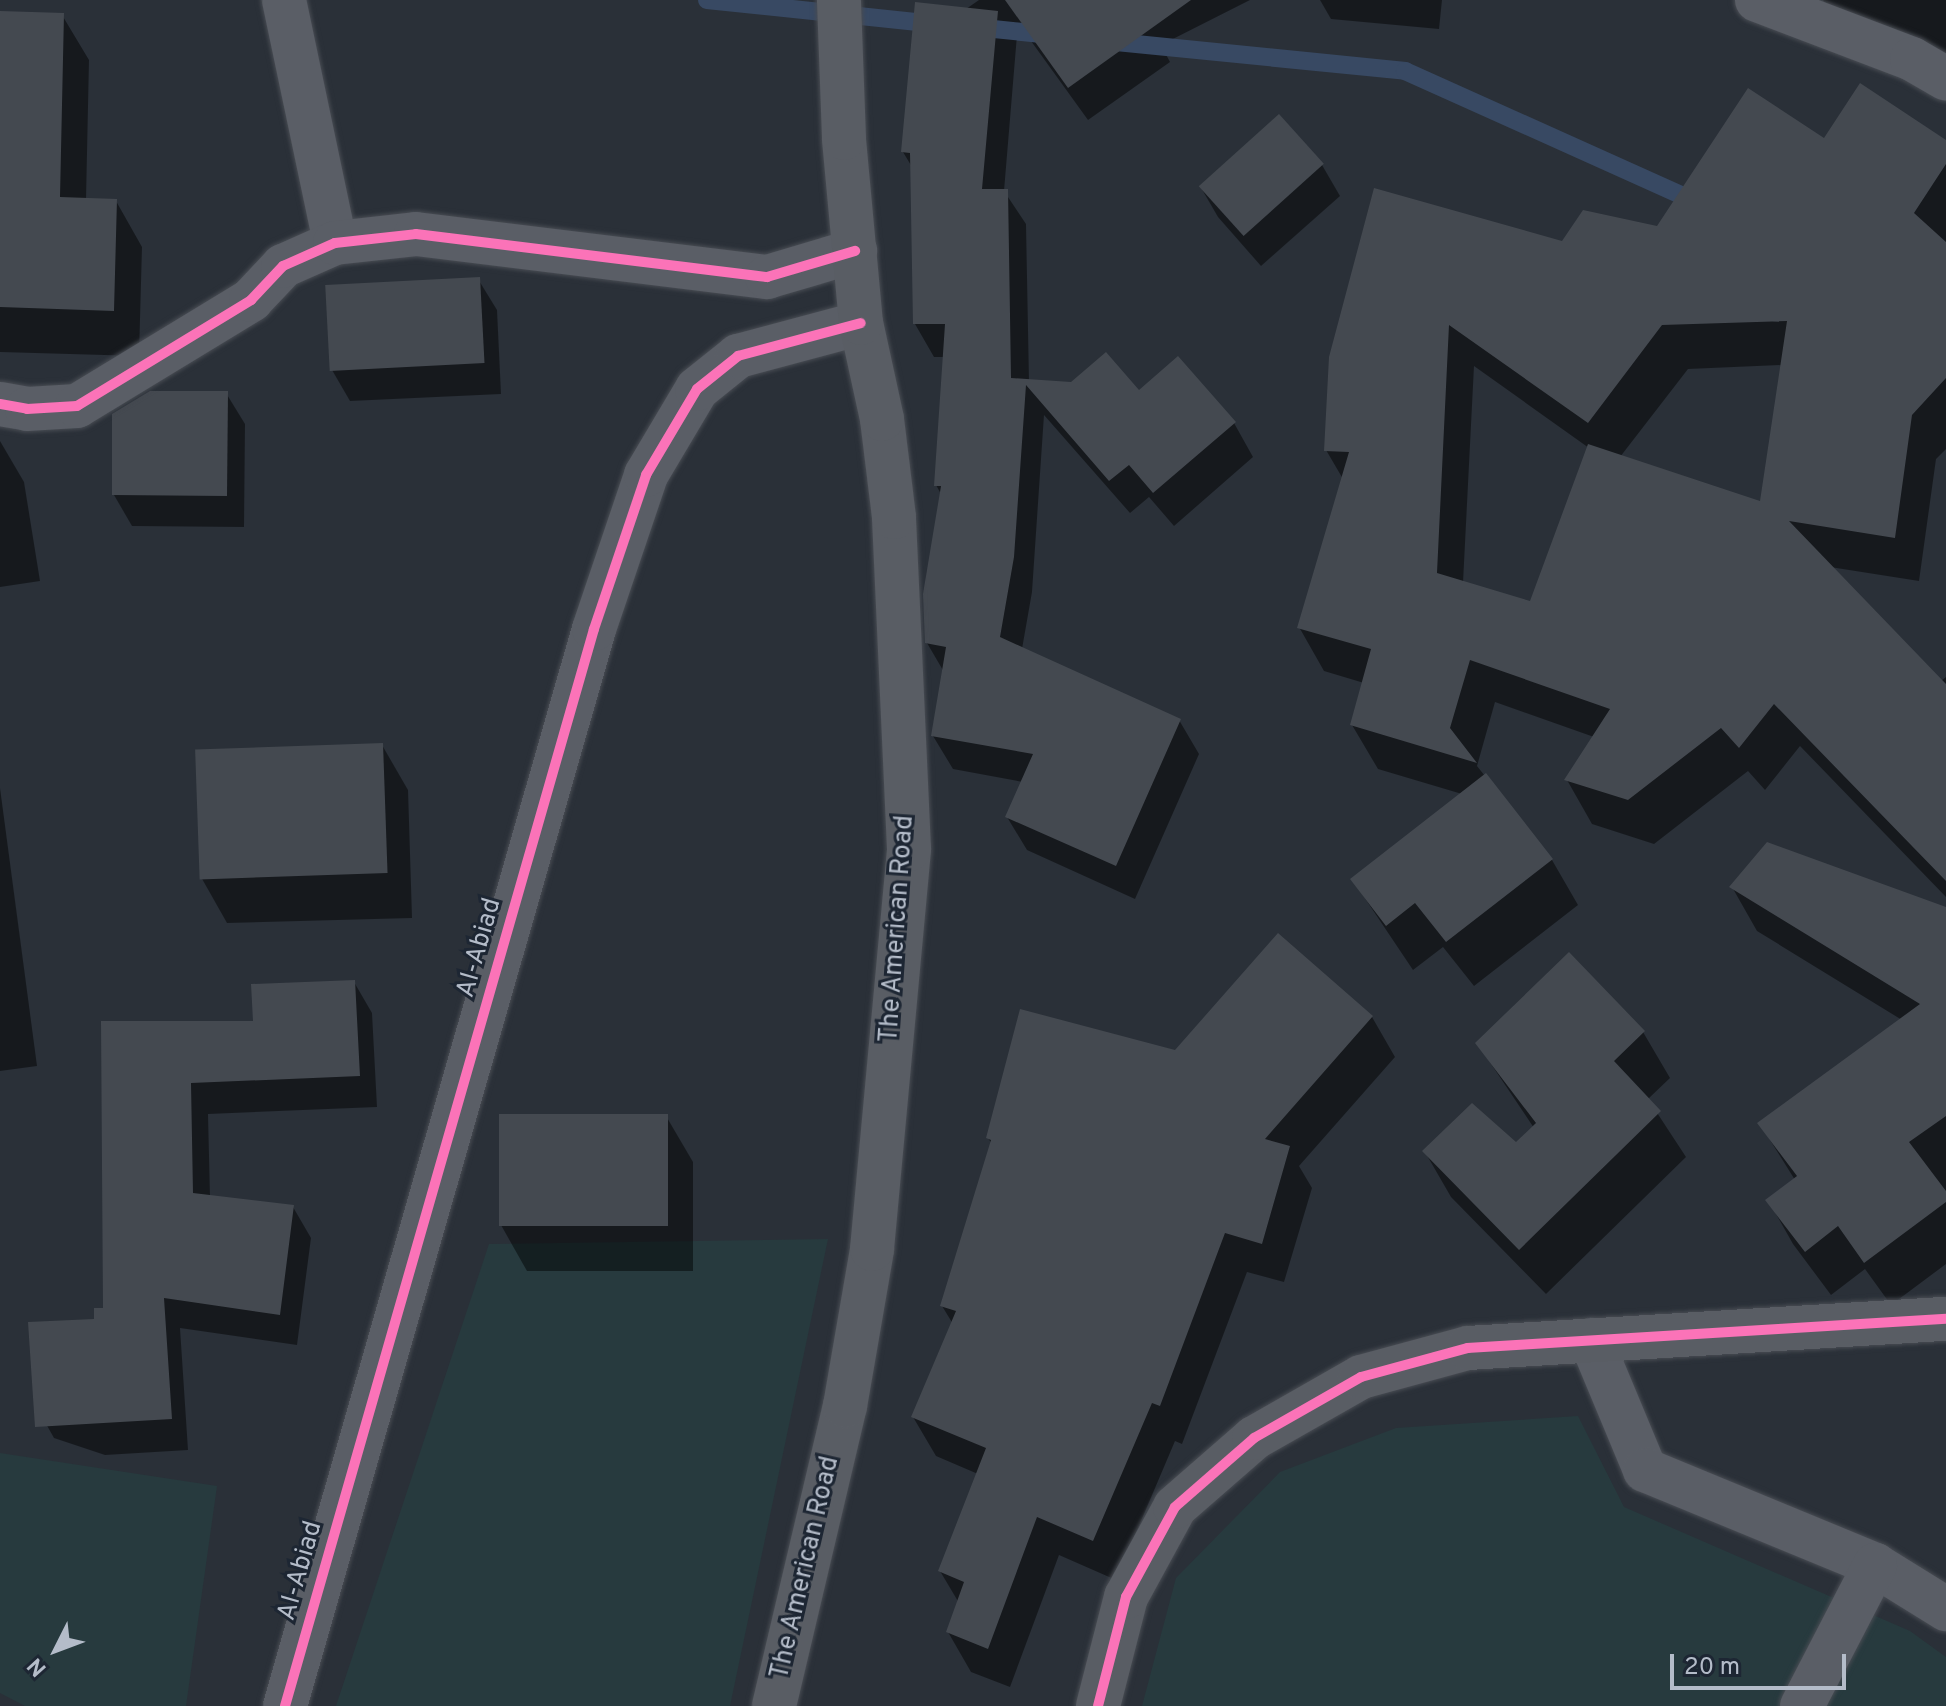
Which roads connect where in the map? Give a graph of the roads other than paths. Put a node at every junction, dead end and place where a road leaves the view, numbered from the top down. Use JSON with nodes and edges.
{"nodes":[{"id":1,"x":284,"y":0,"type":"edge"},
{"id":2,"x":839,"y":0,"type":"edge"},
{"id":3,"x":1757,"y":0,"type":"edge"},
{"id":4,"x":1946,"y":79,"type":"edge"},
{"id":5,"x":335,"y":243,"type":"junction"},
{"id":6,"x":855,"y":251,"type":"junction"},
{"id":7,"x":861,"y":323,"type":"junction"},
{"id":8,"x":0,"y":404,"type":"edge"},
{"id":9,"x":1946,"y":1319,"type":"edge"},
{"id":10,"x":1591,"y":1340,"type":"junction"},
{"id":11,"x":1875,"y":1565,"type":"junction"},
{"id":12,"x":1946,"y":1609,"type":"edge"},
{"id":13,"x":285,"y":1706,"type":"edge"},
{"id":14,"x":774,"y":1706,"type":"edge"},
{"id":15,"x":1098,"y":1706,"type":"edge"},
{"id":16,"x":1802,"y":1706,"type":"edge"}],
"edges":[{"from":1,"to":5,"type":"street"},
{"from":2,"to":6,"type":"main road","name":"The American Road"},
{"from":3,"to":4,"type":"street"},
{"from":5,"to":6,"type":"street"},
{"from":5,"to":8,"type":"street"},
{"from":6,"to":7,"type":"main road","name":"The American Road"},
{"from":7,"to":13,"type":"street","name":"Al-Abiad"},
{"from":7,"to":14,"type":"main road","name":"The American Road"},
{"from":9,"to":10,"type":"main road"},
{"from":10,"to":11,"type":"street"},
{"from":10,"to":15,"type":"main road"},
{"from":11,"to":12,"type":"street"},
{"from":11,"to":16,"type":"street"}]}
